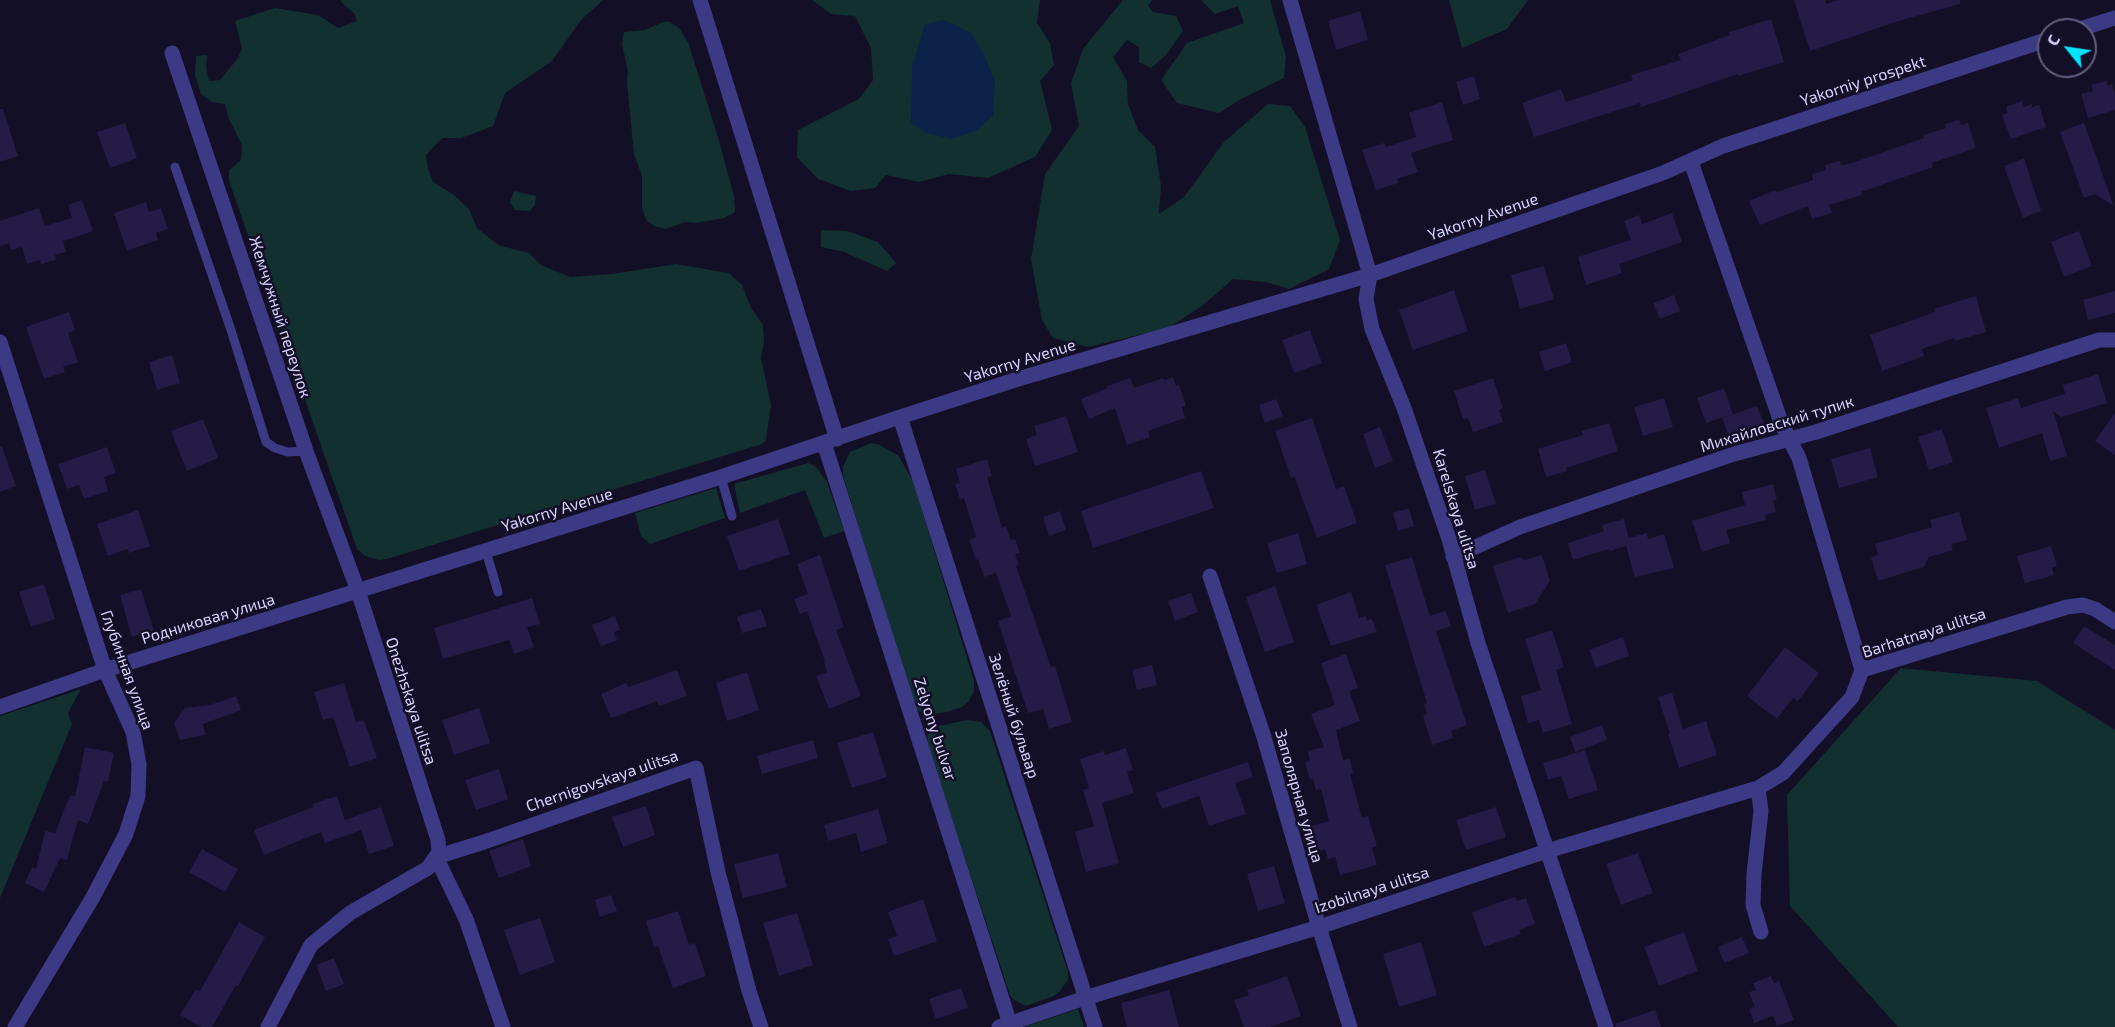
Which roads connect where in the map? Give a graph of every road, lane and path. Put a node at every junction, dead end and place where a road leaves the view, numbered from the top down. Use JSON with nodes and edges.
{"nodes":[{"id":1,"x":700,"y":0,"type":"edge"},
{"id":2,"x":1290,"y":0,"type":"edge"},
{"id":3,"x":2115,"y":18,"type":"edge"},
{"id":4,"x":2097,"y":24,"type":"edge"},
{"id":5,"x":2037,"y":43,"type":"edge"},
{"id":6,"x":172,"y":53,"type":"dead end"},
{"id":7,"x":1691,"y":162,"type":"junction"},
{"id":8,"x":175,"y":167,"type":"dead end"},
{"id":9,"x":1370,"y":275,"type":"junction"},
{"id":10,"x":2115,"y":340,"type":"edge"},
{"id":11,"x":0,"y":342,"type":"edge"},
{"id":12,"x":900,"y":417,"type":"junction"},
{"id":13,"x":1790,"y":440,"type":"junction"},
{"id":14,"x":830,"y":441,"type":"junction"},
{"id":15,"x":306,"y":451,"type":"junction"},
{"id":16,"x":721,"y":477,"type":"junction"},
{"id":17,"x":732,"y":516,"type":"dead end"},
{"id":18,"x":486,"y":551,"type":"junction"},
{"id":19,"x":1453,"y":557,"type":"junction"},
{"id":20,"x":1210,"y":576,"type":"dead end"},
{"id":21,"x":358,"y":591,"type":"junction"},
{"id":22,"x":498,"y":592,"type":"dead end"},
{"id":23,"x":2115,"y":622,"type":"edge"},
{"id":24,"x":105,"y":670,"type":"junction"},
{"id":25,"x":1862,"y":670,"type":"junction"},
{"id":26,"x":0,"y":707,"type":"edge"},
{"id":27,"x":1758,"y":788,"type":"junction"},
{"id":28,"x":1547,"y":851,"type":"junction"},
{"id":29,"x":436,"y":857,"type":"junction"},
{"id":30,"x":1319,"y":927,"type":"junction"},
{"id":31,"x":1761,"y":932,"type":"dead end"},
{"id":32,"x":1085,"y":998,"type":"junction"},
{"id":33,"x":1006,"y":1026,"type":"edge"},
{"id":34,"x":15,"y":1027,"type":"edge"},
{"id":35,"x":268,"y":1027,"type":"edge"},
{"id":36,"x":503,"y":1027,"type":"edge"},
{"id":37,"x":762,"y":1027,"type":"edge"},
{"id":38,"x":1095,"y":1027,"type":"edge"},
{"id":39,"x":1350,"y":1027,"type":"edge"},
{"id":40,"x":1606,"y":1027,"type":"edge"}],
"edges":[{"from":1,"to":14,"type":"street","name":"Zelyony bulvar"},
{"from":2,"to":9,"type":"street","name":"Karelskaya ulitsa"},
{"from":3,"to":4,"type":"street"},
{"from":5,"to":7,"type":"street","name":"Yakorniy prospekt"},
{"from":6,"to":15,"type":"street","name":"Жемчужный переулок"},
{"from":7,"to":9,"type":"street","name":"Yakorny Avenue"},
{"from":7,"to":13,"type":"street"},
{"from":8,"to":15,"type":"lane"},
{"from":9,"to":12,"type":"street","name":"Yakorny Avenue"},
{"from":9,"to":19,"type":"street","name":"Karelskaya ulitsa"},
{"from":10,"to":13,"type":"street","name":"Михайловский тупик"},
{"from":11,"to":24,"type":"street","name":"Глубинная улица"},
{"from":12,"to":14,"type":"street","name":"Yakorny Avenue"},
{"from":12,"to":32,"type":"street","name":"Зелёный бульвар"},
{"from":13,"to":19,"type":"street","name":"Михайловский тупик"},
{"from":13,"to":25,"type":"street"},
{"from":14,"to":16,"type":"street","name":"Yakorny Avenue"},
{"from":14,"to":33,"type":"street","name":"Zelyony bulvar"},
{"from":15,"to":21,"type":"street","name":"Жемчужный переулок"},
{"from":16,"to":17,"type":"lane"},
{"from":16,"to":18,"type":"street","name":"Yakorny Avenue"},
{"from":18,"to":21,"type":"street","name":"Yakorny Avenue"},
{"from":18,"to":22,"type":"lane"},
{"from":19,"to":28,"type":"street","name":"Karelskaya ulitsa"},
{"from":20,"to":30,"type":"street","name":"Заполярная улица"},
{"from":21,"to":24,"type":"street","name":"Родниковая улица"},
{"from":21,"to":29,"type":"street","name":"Onezhskaya ulitsa"},
{"from":23,"to":25,"type":"street","name":"Barhatnaya ulitsa"},
{"from":24,"to":26,"type":"street","name":"Родниковая улица"},
{"from":24,"to":34,"type":"street","name":"Глубинная улица"},
{"from":25,"to":27,"type":"street","name":"Barhatnaya ulitsa"},
{"from":27,"to":28,"type":"street","name":"Izobilnaya ulitsa"},
{"from":27,"to":31,"type":"street"},
{"from":28,"to":30,"type":"street","name":"Izobilnaya ulitsa"},
{"from":28,"to":40,"type":"street","name":"Karelskaya ulitsa"},
{"from":29,"to":35,"type":"street"},
{"from":29,"to":36,"type":"street"},
{"from":29,"to":37,"type":"street","name":"Chernigovskaya ulitsa"},
{"from":30,"to":32,"type":"street","name":"Izobilnaya ulitsa"},
{"from":30,"to":39,"type":"street","name":"Заполярная улица"},
{"from":32,"to":33,"type":"street","name":"Izobilnaya ulitsa"},
{"from":32,"to":38,"type":"street","name":"Зелёный бульвар"}]}
